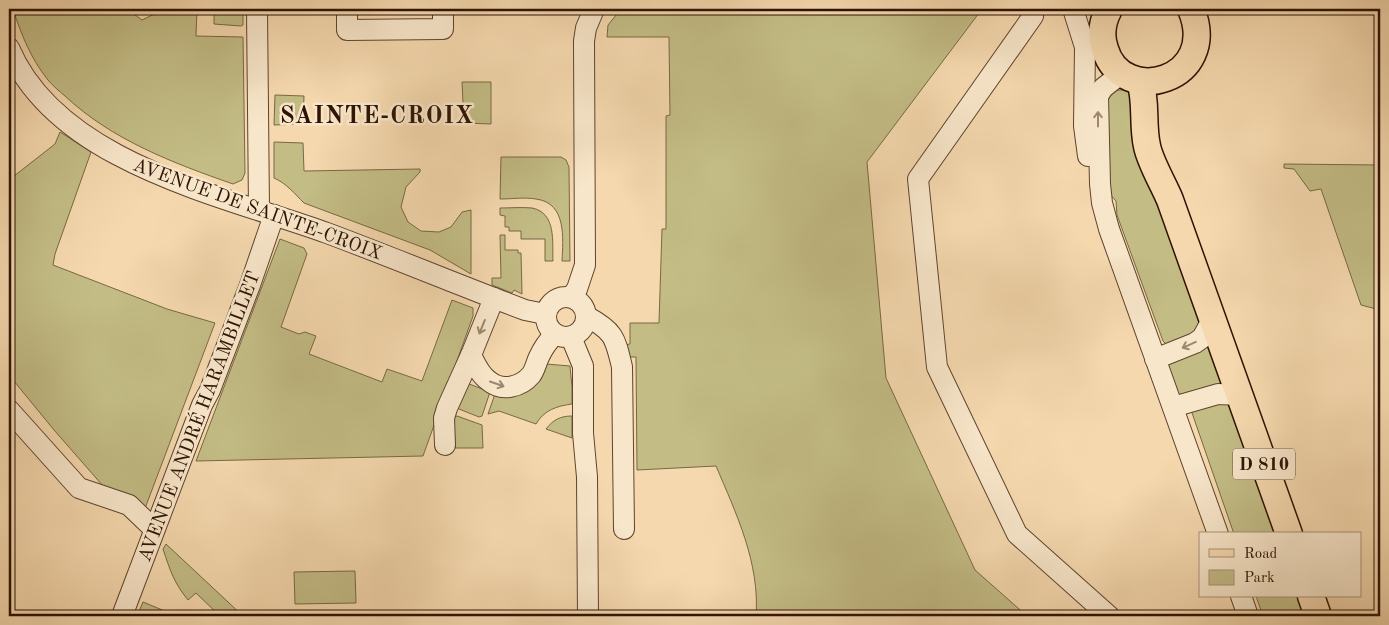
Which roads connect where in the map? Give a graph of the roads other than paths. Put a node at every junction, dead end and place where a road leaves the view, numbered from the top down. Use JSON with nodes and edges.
{"nodes":[{"id":1,"x":257,"y":9,"type":"edge"},
{"id":2,"x":347,"y":9,"type":"edge"},
{"id":3,"x":443,"y":9,"type":"edge"},
{"id":4,"x":1030,"y":9,"type":"edge"},
{"id":5,"x":1190,"y":9,"type":"edge"},
{"id":6,"x":1072,"y":10,"type":"edge"},
{"id":7,"x":588,"y":12,"type":"edge"},
{"id":8,"x":1105,"y":21,"type":"edge"},
{"id":9,"x":9,"y":48,"type":"edge"},
{"id":10,"x":1182,"y":69,"type":"junction"},
{"id":11,"x":1131,"y":77,"type":"junction"},
{"id":12,"x":1170,"y":200,"type":"junction"},
{"id":13,"x":1102,"y":203,"type":"junction"},
{"id":14,"x":266,"y":212,"type":"junction"},
{"id":15,"x":571,"y":297,"type":"junction"},
{"id":16,"x":494,"y":298,"type":"junction"},
{"id":17,"x":545,"y":314,"type":"junction"},
{"id":18,"x":586,"y":316,"type":"junction"},
{"id":19,"x":1212,"y":320,"type":"junction"},
{"id":20,"x":563,"y":335,"type":"junction"},
{"id":21,"x":471,"y":355,"type":"junction"},
{"id":22,"x":1155,"y":359,"type":"junction"},
{"id":23,"x":1240,"y":395,"type":"junction"},
{"id":24,"x":1173,"y":407,"type":"junction"},
{"id":25,"x":9,"y":410,"type":"edge"},
{"id":26,"x":445,"y":445,"type":"dead end"},
{"id":27,"x":624,"y":529,"type":"dead end"},
{"id":28,"x":154,"y":530,"type":"junction"},
{"id":29,"x":1217,"y":532,"type":"edge"},
{"id":30,"x":1288,"y":532,"type":"edge"},
{"id":31,"x":1242,"y":598,"type":"edge"},
{"id":32,"x":1312,"y":598,"type":"edge"},
{"id":33,"x":122,"y":616,"type":"edge"},
{"id":34,"x":588,"y":616,"type":"edge"},
{"id":35,"x":1109,"y":616,"type":"edge"},
{"id":36,"x":1248,"y":616,"type":"edge"},
{"id":37,"x":1318,"y":616,"type":"edge"}],
"edges":[{"from":1,"to":14,"type":"street","name":"AVENUE ANDRÉ HARAMBILLET"},
{"from":2,"to":3,"type":"street"},
{"from":4,"to":35,"type":"street"},
{"from":5,"to":10,"type":"main road"},
{"from":6,"to":8,"type":"street"},
{"from":6,"to":13,"type":"street"},
{"from":7,"to":15,"type":"street"},
{"from":8,"to":11,"type":"main road"},
{"from":9,"to":14,"type":"street","name":"AVENUE DE SAINTE-CROIX"},
{"from":10,"to":11,"type":"main road"},
{"from":10,"to":12,"type":"main road","number":"D 810"},
{"from":11,"to":12,"type":"main road","number":"D 810"},
{"from":13,"to":11,"type":"street","one_way":true},
{"from":12,"to":19,"type":"main road","number":"D 810"},
{"from":13,"to":22,"type":"street"},
{"from":14,"to":16,"type":"street","name":"AVENUE DE SAINTE-CROIX"},
{"from":14,"to":28,"type":"street","name":"AVENUE ANDRÉ HARAMBILLET"},
{"from":15,"to":17,"type":"street"},
{"from":15,"to":18,"type":"street"},
{"from":16,"to":17,"type":"street","name":"AVENUE DE SAINTE-CROIX"},
{"from":16,"to":21,"type":"street","one_way":true},
{"from":17,"to":20,"type":"street"},
{"from":18,"to":20,"type":"street"},
{"from":18,"to":27,"type":"street"},
{"from":19,"to":22,"type":"street","one_way":true},
{"from":19,"to":23,"type":"main road","number":"D 810"},
{"from":21,"to":20,"type":"street","one_way":true},
{"from":20,"to":34,"type":"street"},
{"from":21,"to":26,"type":"street"},
{"from":22,"to":24,"type":"street"},
{"from":23,"to":24,"type":"street"},
{"from":23,"to":30,"type":"main road","number":"D 810"},
{"from":24,"to":29,"type":"street"},
{"from":25,"to":28,"type":"street"},
{"from":28,"to":33,"type":"street","name":"AVENUE ANDRÉ HARAMBILLET"},
{"from":31,"to":36,"type":"street"},
{"from":32,"to":37,"type":"main road"}]}
